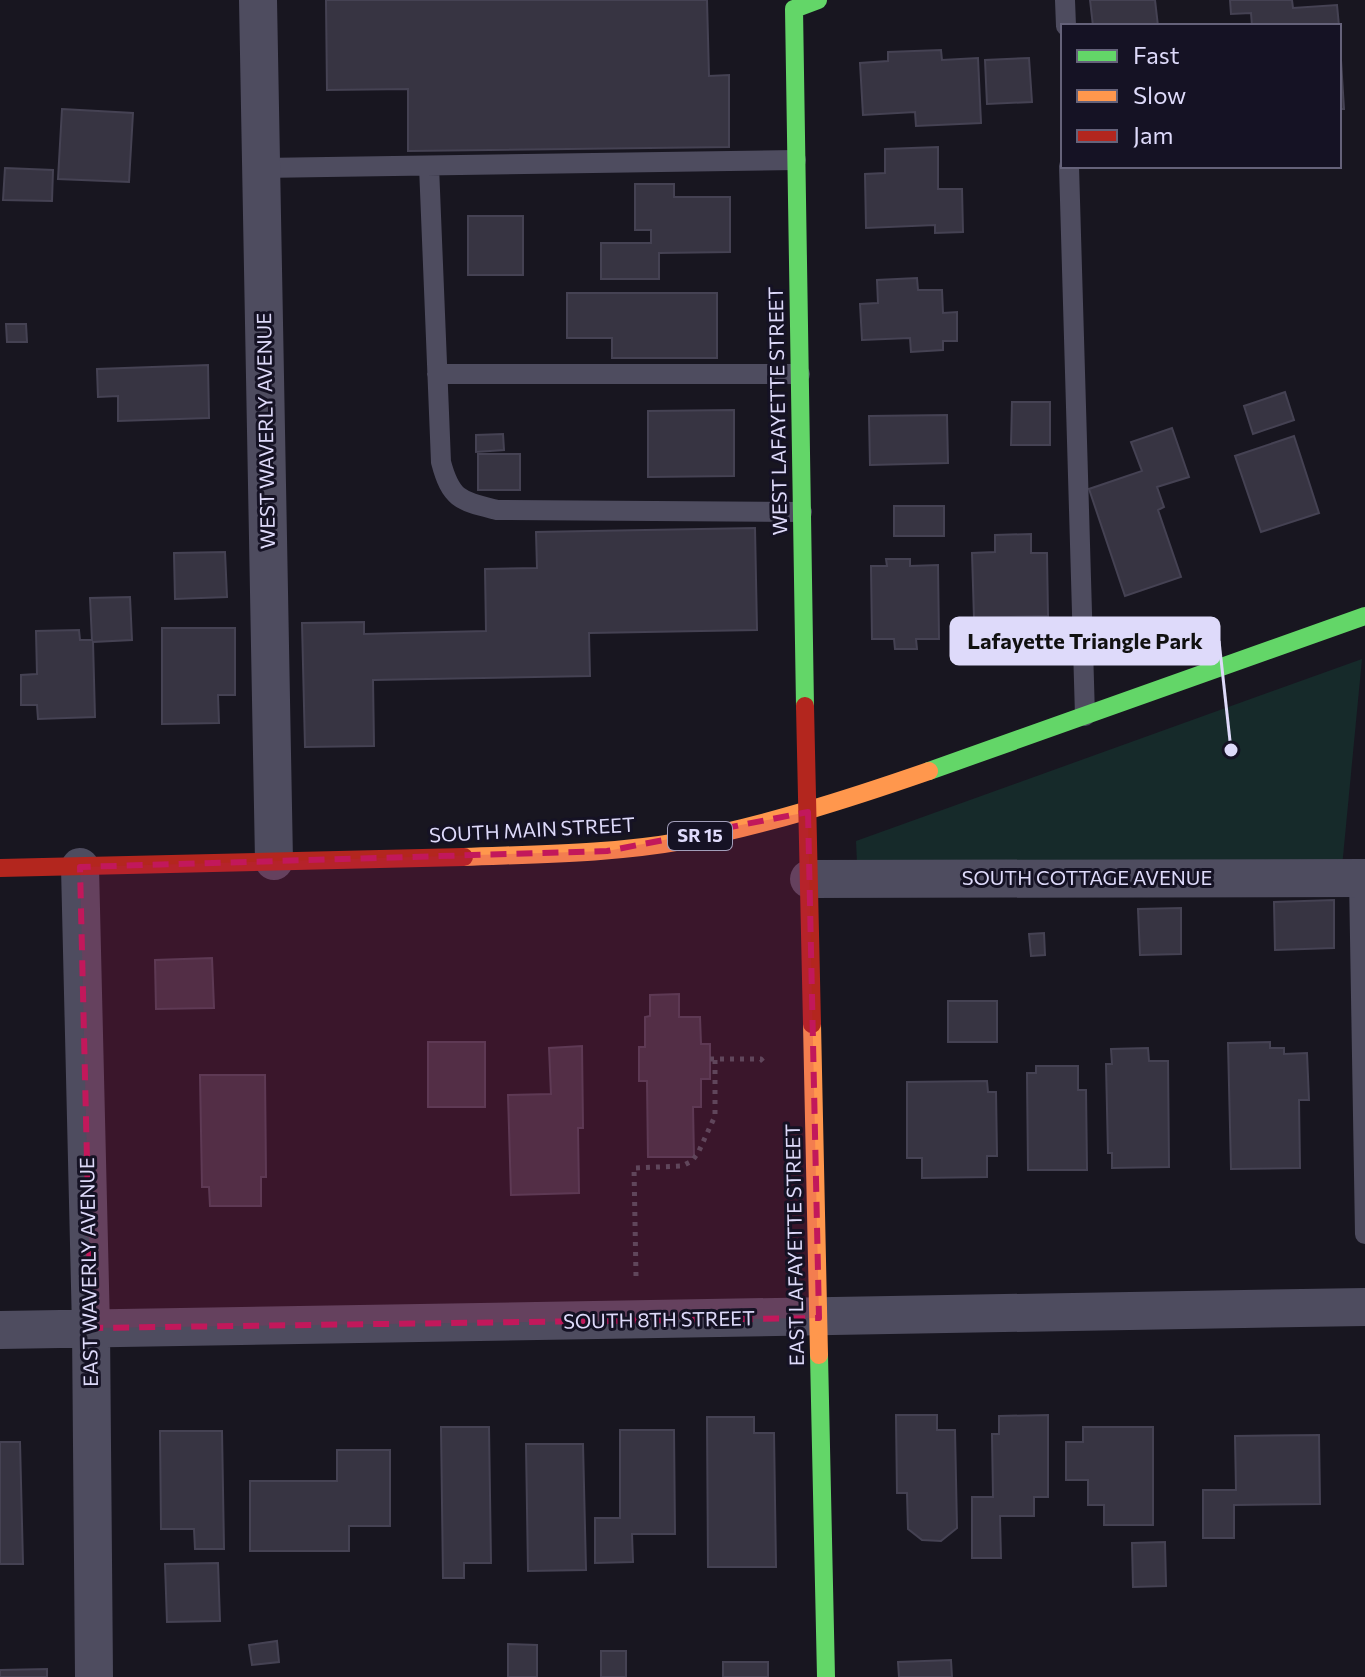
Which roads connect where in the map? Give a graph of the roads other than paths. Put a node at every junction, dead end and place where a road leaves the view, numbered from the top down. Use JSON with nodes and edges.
{"nodes":[{"id":1,"x":258,"y":0,"type":"edge"},
{"id":2,"x":818,"y":0,"type":"edge"},
{"id":3,"x":1065,"y":0,"type":"edge"},
{"id":4,"x":1066,"y":24,"type":"edge"},
{"id":5,"x":796,"y":160,"type":"junction"},
{"id":6,"x":429,"y":166,"type":"junction"},
{"id":7,"x":261,"y":168,"type":"junction"},
{"id":8,"x":1069,"y":168,"type":"edge"},
{"id":9,"x":437,"y":374,"type":"junction"},
{"id":10,"x":800,"y":374,"type":"junction"},
{"id":11,"x":802,"y":512,"type":"junction"},
{"id":12,"x":1365,"y":616,"type":"edge"},
{"id":13,"x":1085,"y":716,"type":"junction"},
{"id":14,"x":808,"y":812,"type":"junction"},
{"id":15,"x":274,"y":861,"type":"junction"},
{"id":16,"x":80,"y":867,"type":"junction"},
{"id":17,"x":0,"y":868,"type":"edge"},
{"id":18,"x":1362,"y":878,"type":"edge"},
{"id":19,"x":809,"y":879,"type":"junction"},
{"id":20,"x":1365,"y":1234,"type":"edge"},
{"id":21,"x":1365,"y":1307,"type":"edge"},
{"id":22,"x":819,"y":1318,"type":"junction"},
{"id":23,"x":91,"y":1328,"type":"junction"},
{"id":24,"x":0,"y":1330,"type":"edge"},
{"id":25,"x":94,"y":1677,"type":"edge"},
{"id":26,"x":826,"y":1677,"type":"edge"}],
"edges":[{"from":1,"to":7,"type":"street","name":"WEST WAVERLY AVENUE"},
{"from":2,"to":5,"type":"street","name":"WEST LAFAYETTE STREET"},
{"from":3,"to":4,"type":"lane"},
{"from":5,"to":6,"type":"lane"},
{"from":5,"to":10,"type":"street","name":"WEST LAFAYETTE STREET"},
{"from":6,"to":7,"type":"lane"},
{"from":6,"to":9,"type":"lane"},
{"from":7,"to":15,"type":"street","name":"WEST WAVERLY AVENUE"},
{"from":8,"to":13,"type":"lane"},
{"from":9,"to":10,"type":"lane"},
{"from":9,"to":11,"type":"lane"},
{"from":10,"to":11,"type":"street","name":"WEST LAFAYETTE STREET"},
{"from":11,"to":14,"type":"street","name":"WEST LAFAYETTE STREET"},
{"from":12,"to":13,"type":"street","name":"SOUTH MAIN STREET","number":"SR 15"},
{"from":13,"to":14,"type":"street","name":"SOUTH MAIN STREET","number":"SR 15"},
{"from":14,"to":15,"type":"street","name":"SOUTH MAIN STREET","number":"SR 15"},
{"from":14,"to":19,"type":"street","name":"EAST LAFAYETTE STREET"},
{"from":15,"to":16,"type":"street","name":"SOUTH MAIN STREET","number":"SR 15"},
{"from":16,"to":17,"type":"street","name":"SOUTH MAIN STREET","number":"SR 15"},
{"from":16,"to":23,"type":"street","name":"EAST WAVERLY AVENUE"},
{"from":18,"to":19,"type":"street","name":"SOUTH COTTAGE AVENUE"},
{"from":18,"to":20,"type":"lane"},
{"from":19,"to":22,"type":"street","name":"EAST LAFAYETTE STREET"},
{"from":21,"to":22,"type":"street","name":"SOUTH 8TH STREET"},
{"from":22,"to":23,"type":"street","name":"SOUTH 8TH STREET"},
{"from":22,"to":26,"type":"street","name":"EAST LAFAYETTE STREET"},
{"from":23,"to":24,"type":"street","name":"SOUTH 8TH STREET"},
{"from":23,"to":25,"type":"street","name":"EAST WAVERLY AVENUE"}]}
